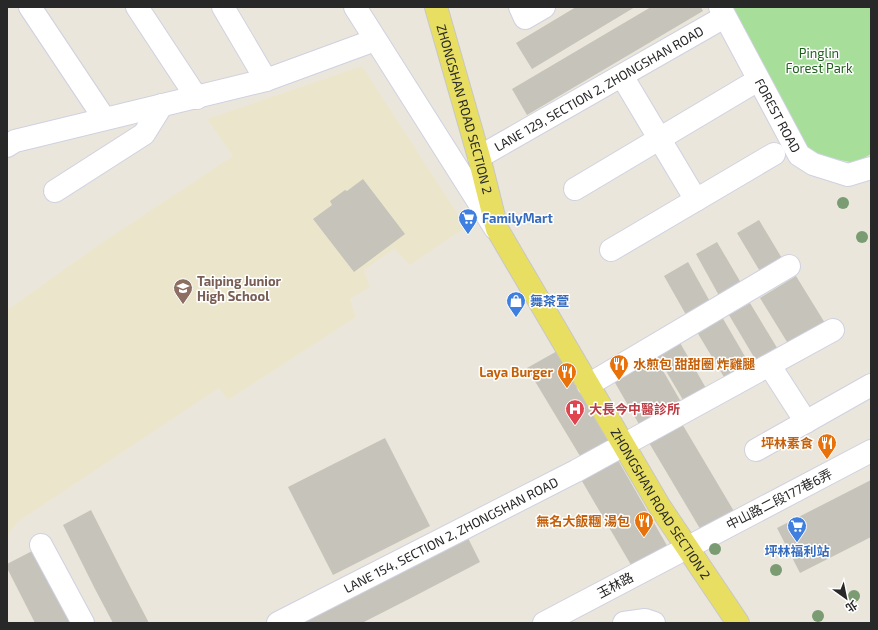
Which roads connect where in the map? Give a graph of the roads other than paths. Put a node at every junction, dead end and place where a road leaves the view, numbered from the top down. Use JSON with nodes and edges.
{"nodes":[{"id":1,"x":30,"y":7,"type":"edge"},
{"id":2,"x":137,"y":7,"type":"edge"},
{"id":3,"x":223,"y":7,"type":"edge"},
{"id":4,"x":355,"y":7,"type":"edge"},
{"id":5,"x":436,"y":7,"type":"edge"},
{"id":6,"x":520,"y":7,"type":"edge"},
{"id":7,"x":544,"y":7,"type":"edge"},
{"id":8,"x":719,"y":14,"type":"edge"},
{"id":9,"x":375,"y":40,"type":"junction"},
{"id":10,"x":622,"y":76,"type":"junction"},
{"id":11,"x":266,"y":80,"type":"junction"},
{"id":12,"x":748,"y":86,"type":"dead end"},
{"id":13,"x":197,"y":98,"type":"junction"},
{"id":14,"x":162,"y":106,"type":"junction"},
{"id":15,"x":104,"y":118,"type":"junction"},
{"id":16,"x":10,"y":139,"type":"edge"},
{"id":17,"x":660,"y":139,"type":"junction"},
{"id":18,"x":774,"y":154,"type":"dead end"},
{"id":19,"x":479,"y":157,"type":"junction"},
{"id":20,"x":871,"y":168,"type":"edge"},
{"id":21,"x":574,"y":189,"type":"dead end"},
{"id":22,"x":55,"y":191,"type":"dead end"},
{"id":23,"x":696,"y":200,"type":"junction"},
{"id":24,"x":505,"y":244,"type":"junction"},
{"id":25,"x":611,"y":250,"type":"dead end"},
{"id":26,"x":789,"y":266,"type":"dead end"},
{"id":27,"x":833,"y":330,"type":"dead end"},
{"id":28,"x":770,"y":366,"type":"junction"},
{"id":29,"x":588,"y":385,"type":"junction"},
{"id":30,"x":871,"y":385,"type":"edge"},
{"id":31,"x":806,"y":422,"type":"junction"},
{"id":32,"x":622,"y":446,"type":"junction"},
{"id":33,"x":756,"y":450,"type":"dead end"},
{"id":34,"x":871,"y":452,"type":"edge"},
{"id":35,"x":40,"y":545,"type":"dead end"},
{"id":36,"x":686,"y":548,"type":"junction"},
{"id":37,"x":83,"y":623,"type":"edge"},
{"id":38,"x":278,"y":623,"type":"edge"},
{"id":39,"x":544,"y":623,"type":"edge"},
{"id":40,"x":624,"y":623,"type":"edge"},
{"id":41,"x":654,"y":623,"type":"edge"},
{"id":42,"x":738,"y":623,"type":"edge"}],
"edges":[{"from":1,"to":15,"type":"street"},
{"from":2,"to":13,"type":"street"},
{"from":3,"to":11,"type":"street"},
{"from":4,"to":9,"type":"street"},
{"from":5,"to":19,"type":"main road","name":"ZHONGSHAN ROAD SECTION 2"},
{"from":6,"to":7,"type":"street"},
{"from":8,"to":10,"type":"street","name":"LANE 129, SECTION 2, ZHONGSHAN ROAD"},
{"from":8,"to":20,"type":"street","name":"FOREST ROAD"},
{"from":9,"to":11,"type":"street"},
{"from":9,"to":24,"type":"street"},
{"from":10,"to":17,"type":"street"},
{"from":10,"to":19,"type":"street","name":"LANE 129, SECTION 2, ZHONGSHAN ROAD"},
{"from":11,"to":13,"type":"street"},
{"from":12,"to":17,"type":"street"},
{"from":13,"to":14,"type":"street"},
{"from":14,"to":15,"type":"street"},
{"from":14,"to":22,"type":"street"},
{"from":15,"to":16,"type":"street"},
{"from":17,"to":21,"type":"street"},
{"from":17,"to":23,"type":"street"},
{"from":18,"to":23,"type":"street"},
{"from":19,"to":24,"type":"main road","name":"ZHONGSHAN ROAD SECTION 2"},
{"from":23,"to":25,"type":"street"},
{"from":24,"to":29,"type":"main road","name":"ZHONGSHAN ROAD SECTION 2"},
{"from":26,"to":29,"type":"street"},
{"from":27,"to":28,"type":"street","name":"LANE 154, SECTION 2, ZHONGSHAN ROAD"},
{"from":28,"to":31,"type":"street"},
{"from":28,"to":32,"type":"street","name":"LANE 154, SECTION 2, ZHONGSHAN ROAD"},
{"from":29,"to":32,"type":"main road","name":"ZHONGSHAN ROAD SECTION 2"},
{"from":30,"to":31,"type":"street"},
{"from":31,"to":33,"type":"street"},
{"from":32,"to":36,"type":"main road","name":"ZHONGSHAN ROAD SECTION 2"},
{"from":32,"to":38,"type":"street","name":"LANE 154, SECTION 2, ZHONGSHAN ROAD"},
{"from":34,"to":36,"type":"street","name":"中山路二段177巷6弄"},
{"from":35,"to":37,"type":"street"},
{"from":36,"to":39,"type":"street","name":"玉林路"},
{"from":36,"to":42,"type":"main road","name":"ZHONGSHAN ROAD SECTION 2"},
{"from":40,"to":41,"type":"street"}]}
